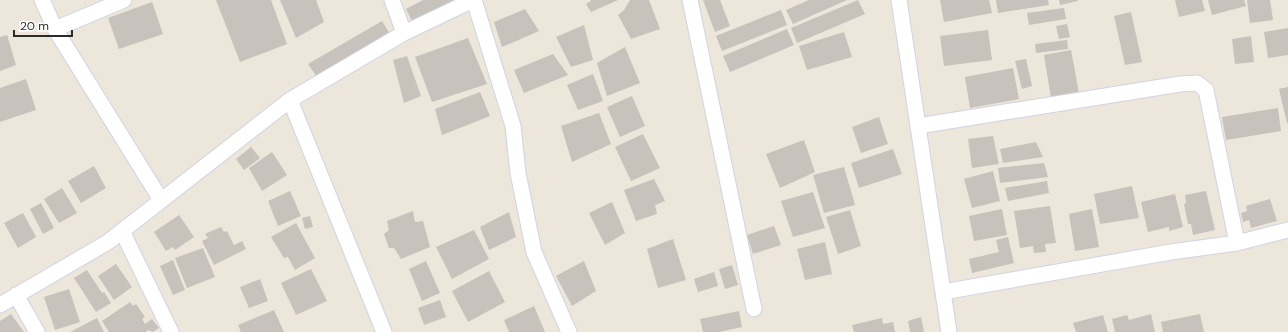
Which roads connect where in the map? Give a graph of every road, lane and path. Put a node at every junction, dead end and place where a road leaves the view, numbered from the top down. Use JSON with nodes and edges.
{"nodes":[{"id":1,"x":42,"y":0,"type":"edge"},
{"id":2,"x":124,"y":0,"type":"edge"},
{"id":3,"x":392,"y":0,"type":"edge"},
{"id":4,"x":474,"y":0,"type":"edge"},
{"id":5,"x":690,"y":0,"type":"edge"},
{"id":6,"x":899,"y":0,"type":"edge"},
{"id":7,"x":55,"y":29,"type":"junction"},
{"id":8,"x":404,"y":33,"type":"junction"},
{"id":9,"x":290,"y":100,"type":"junction"},
{"id":10,"x":918,"y":126,"type":"junction"},
{"id":11,"x":161,"y":200,"type":"junction"},
{"id":12,"x":1288,"y":230,"type":"edge"},
{"id":13,"x":122,"y":231,"type":"junction"},
{"id":14,"x":1237,"y":243,"type":"junction"},
{"id":15,"x":943,"y":292,"type":"junction"},
{"id":16,"x":16,"y":296,"type":"junction"},
{"id":17,"x":0,"y":305,"type":"edge"},
{"id":18,"x":754,"y":310,"type":"dead end"},
{"id":19,"x":37,"y":332,"type":"edge"},
{"id":20,"x":171,"y":332,"type":"edge"},
{"id":21,"x":384,"y":332,"type":"edge"},
{"id":22,"x":570,"y":332,"type":"edge"},
{"id":23,"x":949,"y":332,"type":"edge"}],
"edges":[{"from":1,"to":7,"type":"street"},
{"from":2,"to":7,"type":"street"},
{"from":3,"to":8,"type":"street"},
{"from":4,"to":8,"type":"street"},
{"from":4,"to":22,"type":"street"},
{"from":5,"to":18,"type":"street"},
{"from":6,"to":10,"type":"street"},
{"from":7,"to":11,"type":"street"},
{"from":8,"to":9,"type":"street"},
{"from":9,"to":11,"type":"street"},
{"from":9,"to":21,"type":"street"},
{"from":10,"to":14,"type":"street"},
{"from":10,"to":15,"type":"street"},
{"from":11,"to":13,"type":"street"},
{"from":12,"to":14,"type":"street"},
{"from":13,"to":16,"type":"street"},
{"from":13,"to":20,"type":"street"},
{"from":14,"to":15,"type":"street"},
{"from":15,"to":23,"type":"street"},
{"from":16,"to":17,"type":"street"},
{"from":16,"to":19,"type":"street"}]}
